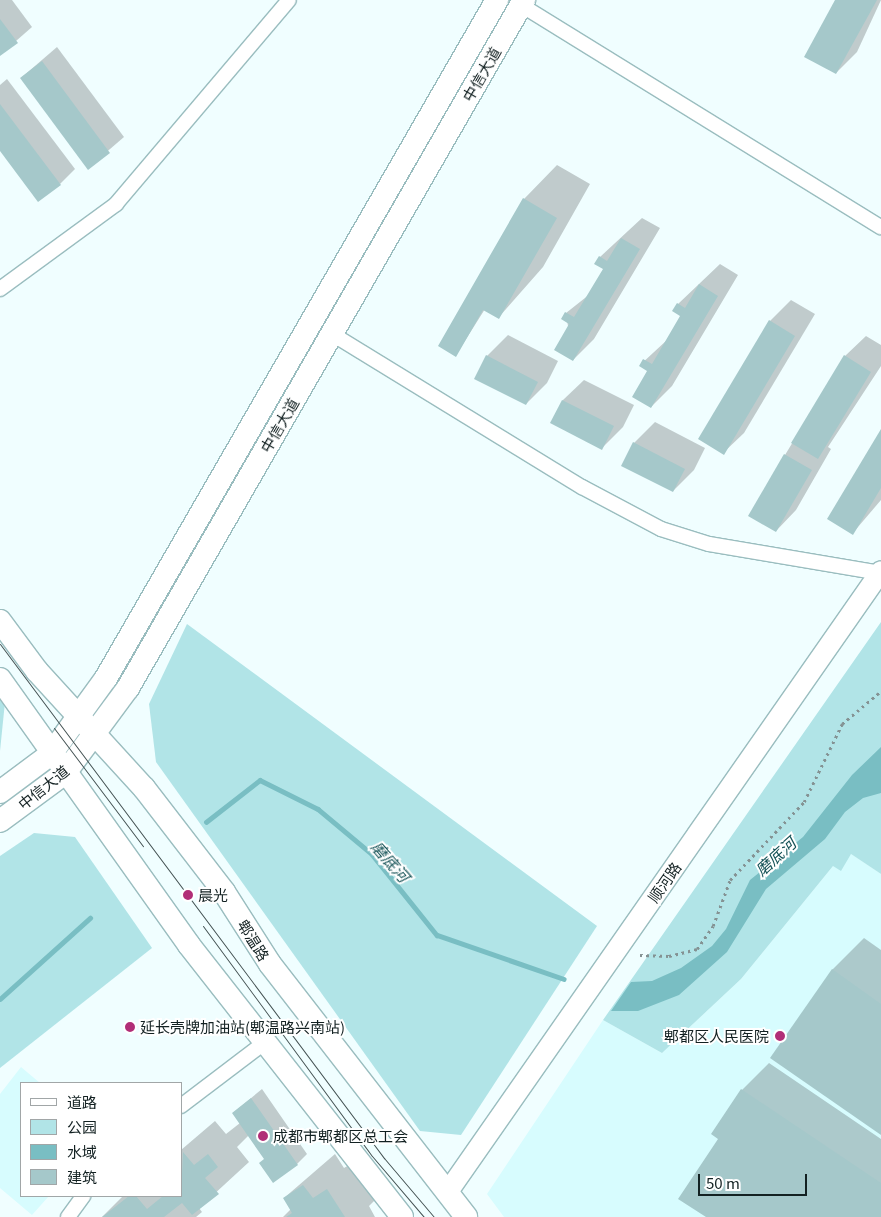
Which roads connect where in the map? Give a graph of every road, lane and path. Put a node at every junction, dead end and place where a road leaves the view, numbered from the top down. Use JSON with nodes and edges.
{"nodes":[{"id":1,"x":289,"y":0,"type":"edge"},
{"id":2,"x":497,"y":0,"type":"edge"},
{"id":3,"x":522,"y":3,"type":"edge"},
{"id":4,"x":881,"y":227,"type":"edge"},
{"id":5,"x":0,"y":289,"type":"edge"},
{"id":6,"x":332,"y":334,"type":"junction"},
{"id":7,"x":881,"y":572,"type":"edge"},
{"id":8,"x":0,"y":621,"type":"edge"},
{"id":9,"x":0,"y":679,"type":"edge"},
{"id":10,"x":881,"y":691,"type":"edge"},
{"id":11,"x":78,"y":717,"type":"junction"},
{"id":12,"x":94,"y":735,"type":"junction"},
{"id":13,"x":51,"y":754,"type":"junction"},
{"id":14,"x":65,"y":773,"type":"junction"},
{"id":15,"x":0,"y":792,"type":"edge"},
{"id":16,"x":0,"y":821,"type":"edge"},
{"id":17,"x":640,"y":955,"type":"dead end"},
{"id":18,"x":264,"y":1043,"type":"junction"},
{"id":19,"x":182,"y":1105,"type":"edge"},
{"id":20,"x":447,"y":1193,"type":"junction"},
{"id":21,"x":82,"y":1197,"type":"edge"},
{"id":22,"x":68,"y":1217,"type":"edge"},
{"id":23,"x":402,"y":1217,"type":"edge"},
{"id":24,"x":466,"y":1217,"type":"edge"}],
"edges":[{"from":1,"to":5,"type":"street"},
{"from":2,"to":11,"type":"main road","name":"中信大道"},
{"from":3,"to":4,"type":"street"},
{"from":3,"to":6,"type":"main road","name":"中信大道"},
{"from":6,"to":7,"type":"street"},
{"from":6,"to":12,"type":"main road","name":"中信大道"},
{"from":7,"to":20,"type":"street","name":"顺河路"},
{"from":8,"to":11,"type":"main road","name":"郫温路"},
{"from":9,"to":13,"type":"main road"},
{"from":10,"to":17,"type":"path"},
{"from":11,"to":12,"type":"main road","name":"郫温路"},
{"from":11,"to":13,"type":"main road","name":"中信大道"},
{"from":12,"to":14,"type":"main road","name":"中信大道"},
{"from":12,"to":20,"type":"main road","name":"郫温路"},
{"from":13,"to":14,"type":"main road"},
{"from":13,"to":15,"type":"main road","name":"中信大道"},
{"from":14,"to":16,"type":"main road","name":"中信大道"},
{"from":14,"to":18,"type":"main road"},
{"from":18,"to":19,"type":"street"},
{"from":18,"to":23,"type":"main road"},
{"from":20,"to":24,"type":"main road","name":"郫温路"},
{"from":21,"to":22,"type":"street"}]}
